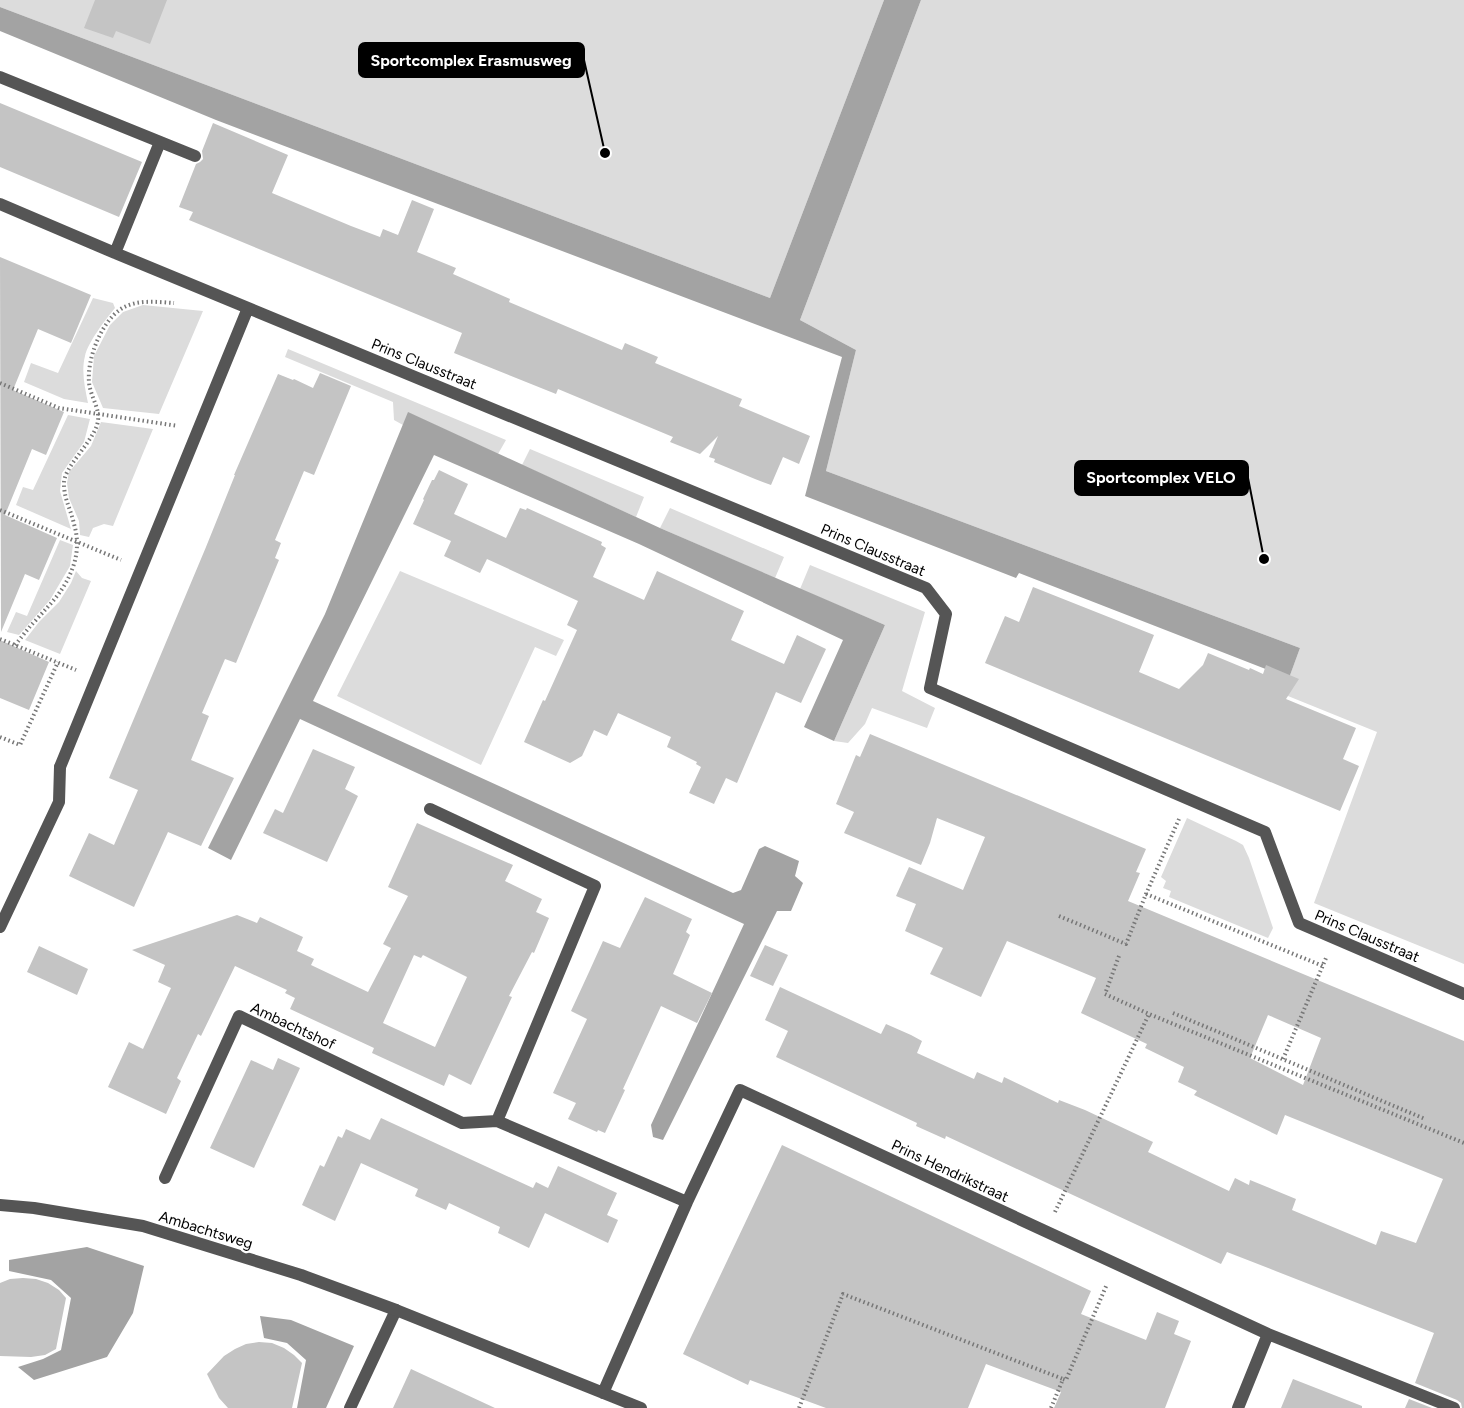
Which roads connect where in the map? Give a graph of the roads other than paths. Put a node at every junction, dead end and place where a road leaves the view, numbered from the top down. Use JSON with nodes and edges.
{"nodes":[{"id":1,"x":0,"y":77,"type":"edge"},
{"id":2,"x":160,"y":142,"type":"junction"},
{"id":3,"x":195,"y":156,"type":"dead end"},
{"id":4,"x":0,"y":204,"type":"edge"},
{"id":5,"x":115,"y":253,"type":"junction"},
{"id":6,"x":248,"y":308,"type":"junction"},
{"id":7,"x":430,"y":809,"type":"dead end"},
{"id":8,"x":0,"y":927,"type":"edge"},
{"id":9,"x":1464,"y":994,"type":"edge"},
{"id":10,"x":497,"y":1121,"type":"junction"},
{"id":11,"x":165,"y":1178,"type":"dead end"},
{"id":12,"x":687,"y":1202,"type":"junction"},
{"id":13,"x":0,"y":1205,"type":"edge"},
{"id":14,"x":396,"y":1310,"type":"junction"},
{"id":15,"x":1268,"y":1334,"type":"junction"},
{"id":16,"x":603,"y":1393,"type":"junction"},
{"id":17,"x":350,"y":1408,"type":"edge"},
{"id":18,"x":641,"y":1408,"type":"edge"},
{"id":19,"x":1238,"y":1408,"type":"edge"},
{"id":20,"x":1454,"y":1408,"type":"edge"}],
"edges":[{"from":1,"to":2,"type":"street"},
{"from":2,"to":3,"type":"street"},
{"from":2,"to":5,"type":"street"},
{"from":4,"to":5,"type":"street","name":"Prins Clausstraat"},
{"from":5,"to":6,"type":"street","name":"Prins Clausstraat"},
{"from":6,"to":8,"type":"street"},
{"from":6,"to":9,"type":"street","name":"Prins Clausstraat"},
{"from":7,"to":10,"type":"street"},
{"from":10,"to":11,"type":"street","name":"Ambachtshof"},
{"from":10,"to":12,"type":"street","name":"Ambachtshof"},
{"from":12,"to":15,"type":"street","name":"Prins Hendrikstraat"},
{"from":12,"to":16,"type":"street","name":"Prins Hendrikstraat"},
{"from":13,"to":14,"type":"street","name":"Ambachtsweg"},
{"from":14,"to":16,"type":"street","name":"Ambachtsweg"},
{"from":14,"to":17,"type":"street"},
{"from":15,"to":19,"type":"street"},
{"from":15,"to":20,"type":"street","name":"Prins Hendrikstraat"},
{"from":16,"to":18,"type":"street","name":"Ambachtsweg"}]}
